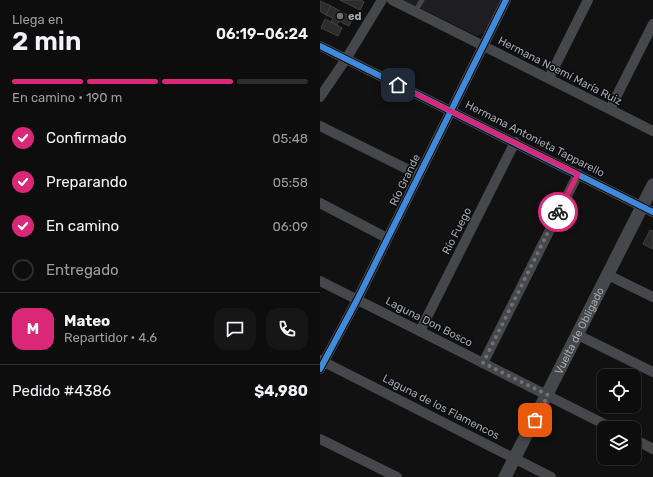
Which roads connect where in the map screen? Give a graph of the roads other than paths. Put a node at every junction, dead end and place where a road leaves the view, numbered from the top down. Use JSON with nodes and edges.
{"nodes":[{"id":1,"x":382,"y":0,"type":"edge"},
{"id":2,"x":392,"y":0,"type":"edge"},
{"id":3,"x":422,"y":0,"type":"edge"},
{"id":4,"x":506,"y":0,"type":"edge"},
{"id":5,"x":588,"y":0,"type":"edge"},
{"id":6,"x":415,"y":12,"type":"junction"},
{"id":7,"x":653,"y":24,"type":"edge"},
{"id":8,"x":320,"y":46,"type":"edge"},
{"id":9,"x":483,"y":46,"type":"junction"},
{"id":10,"x":346,"y":59,"type":"junction"},
{"id":11,"x":549,"y":78,"type":"junction"},
{"id":12,"x":320,"y":97,"type":"edge"},
{"id":13,"x":610,"y":109,"type":"junction"},
{"id":14,"x":451,"y":110,"type":"junction"},
{"id":15,"x":320,"y":126,"type":"edge"},
{"id":16,"x":653,"y":131,"type":"edge"},
{"id":17,"x":515,"y":142,"type":"junction"},
{"id":18,"x":578,"y":174,"type":"junction"},
{"id":19,"x":418,"y":175,"type":"junction"},
{"id":20,"x":653,"y":185,"type":"edge"},
{"id":21,"x":320,"y":204,"type":"edge"},
{"id":22,"x":648,"y":209,"type":"edge"},
{"id":23,"x":387,"y":238,"type":"junction"},
{"id":24,"x":608,"y":275,"type":"junction"},
{"id":25,"x":320,"y":282,"type":"edge"},
{"id":26,"x":653,"y":297,"type":"edge"},
{"id":27,"x":357,"y":300,"type":"junction"},
{"id":28,"x":420,"y":331,"type":"junction"},
{"id":29,"x":578,"y":336,"type":"junction"},
{"id":30,"x":483,"y":363,"type":"junction"},
{"id":31,"x":321,"y":364,"type":"edge"},
{"id":32,"x":653,"y":372,"type":"edge"},
{"id":33,"x":548,"y":395,"type":"junction"},
{"id":34,"x":598,"y":421,"type":"edge"},
{"id":35,"x":320,"y":439,"type":"edge"},
{"id":36,"x":641,"y":443,"type":"edge"},
{"id":37,"x":653,"y":449,"type":"edge"},
{"id":38,"x":515,"y":458,"type":"junction"},
{"id":39,"x":397,"y":477,"type":"edge"},
{"id":40,"x":505,"y":477,"type":"edge"},
{"id":41,"x":551,"y":477,"type":"edge"}],
"edges":[{"from":1,"to":10,"type":"street"},
{"from":2,"to":6,"type":"street","name":"Hermana Noemí María Ruiz"},
{"from":3,"to":6,"type":"lane"},
{"from":4,"to":9,"type":"street","name":"Río Grande"},
{"from":5,"to":11,"type":"street"},
{"from":6,"to":9,"type":"street","name":"Hermana Noemí María Ruiz"},
{"from":7,"to":13,"type":"street"},
{"from":8,"to":10,"type":"street","name":"Hermana Antonieta Tapparello"},
{"from":9,"to":11,"type":"street","name":"Hermana Noemí María Ruiz"},
{"from":9,"to":14,"type":"street","name":"Río Grande"},
{"from":10,"to":12,"type":"street"},
{"from":10,"to":14,"type":"street","name":"Hermana Antonieta Tapparello"},
{"from":11,"to":13,"type":"street","name":"Hermana Noemí María Ruiz"},
{"from":13,"to":16,"type":"street","name":"Hermana Noemí María Ruiz"},
{"from":14,"to":17,"type":"street","name":"Hermana Antonieta Tapparello"},
{"from":14,"to":19,"type":"street","name":"Río Grande"},
{"from":15,"to":19,"type":"street"},
{"from":17,"to":18,"type":"street","name":"Hermana Antonieta Tapparello"},
{"from":17,"to":28,"type":"street","name":"Río Fuego"},
{"from":18,"to":22,"type":"street","name":"Hermana Antonieta Tapparello"},
{"from":18,"to":30,"type":"street"},
{"from":19,"to":23,"type":"street","name":"Río Grande"},
{"from":20,"to":22,"type":"street","name":"Vuelta de Obligado"},
{"from":21,"to":23,"type":"street"},
{"from":22,"to":24,"type":"street","name":"Vuelta de Obligado"},
{"from":23,"to":27,"type":"street","name":"Río Grande"},
{"from":24,"to":26,"type":"street"},
{"from":24,"to":29,"type":"street","name":"Vuelta de Obligado"},
{"from":25,"to":27,"type":"street","name":"Laguna Don Bosco"},
{"from":27,"to":28,"type":"street","name":"Laguna Don Bosco"},
{"from":27,"to":31,"type":"street","name":"Río Grande"},
{"from":28,"to":30,"type":"street","name":"Laguna Don Bosco"},
{"from":29,"to":32,"type":"street"},
{"from":29,"to":33,"type":"street","name":"Vuelta de Obligado"},
{"from":30,"to":33,"type":"street","name":"Laguna Don Bosco"},
{"from":31,"to":38,"type":"street","name":"Laguna de los Flamencos"},
{"from":33,"to":34,"type":"street","name":"Laguna Don Bosco"},
{"from":33,"to":38,"type":"street","name":"Vuelta de Obligado"},
{"from":35,"to":39,"type":"street"},
{"from":36,"to":37,"type":"street"},
{"from":38,"to":40,"type":"street","name":"Vuelta de Obligado"},
{"from":38,"to":41,"type":"street","name":"Laguna de los Flamencos"}]}
